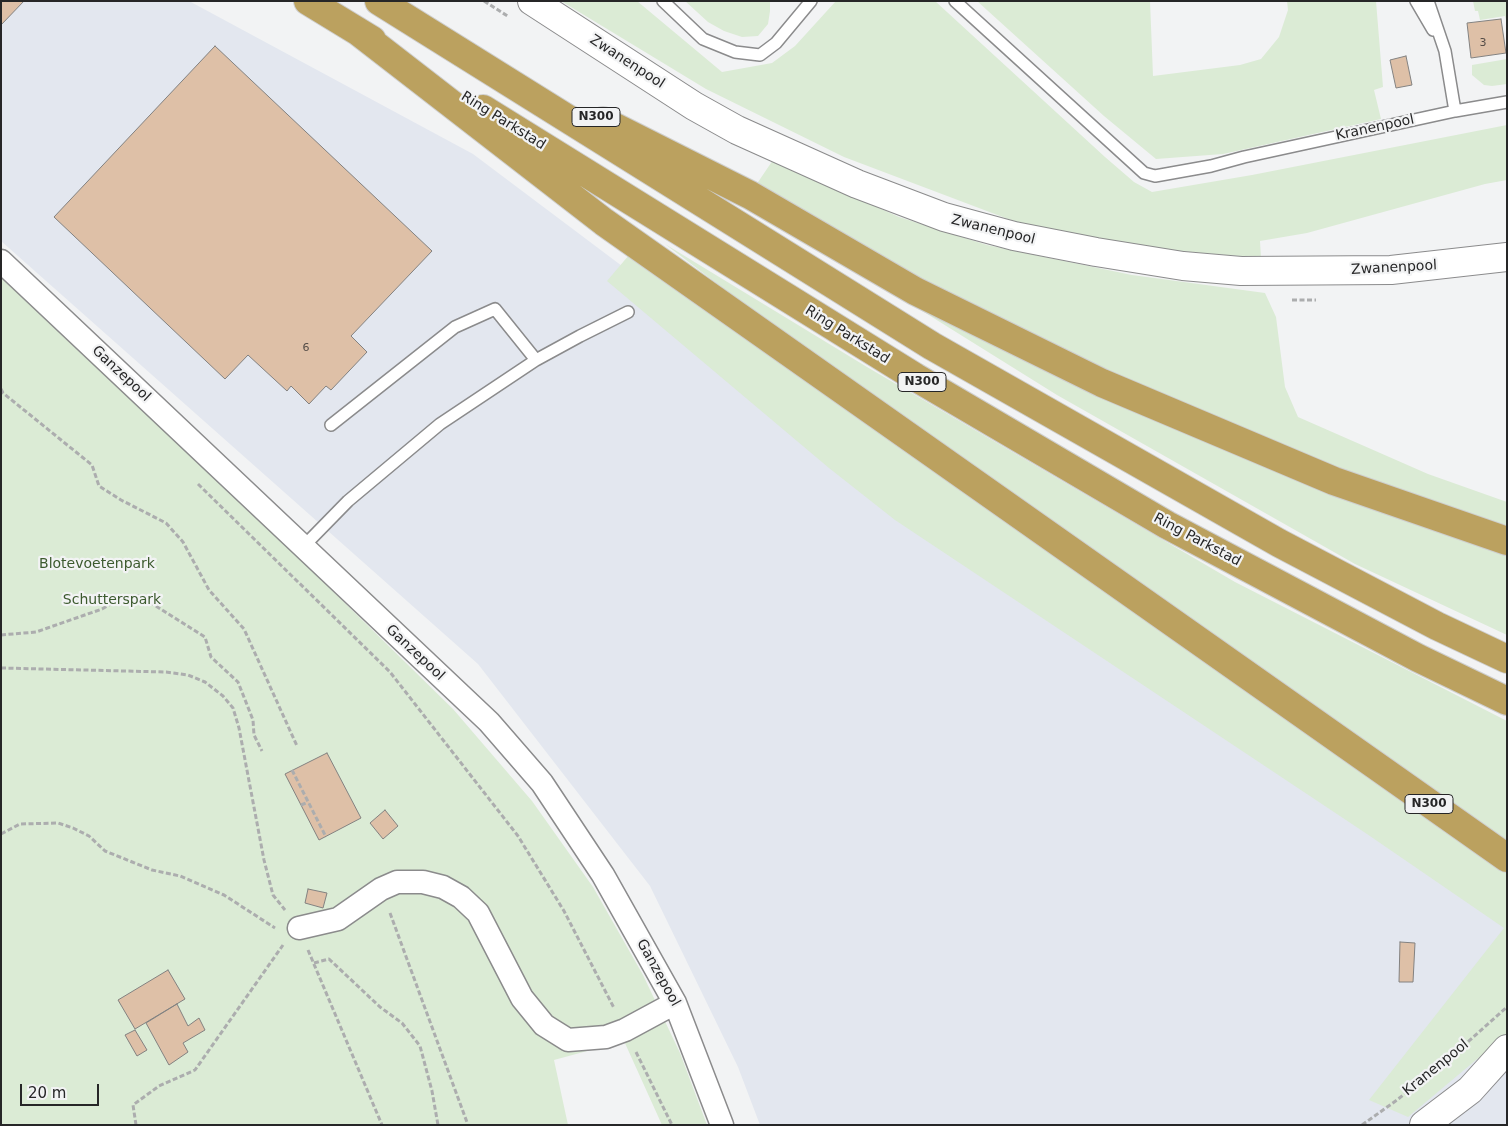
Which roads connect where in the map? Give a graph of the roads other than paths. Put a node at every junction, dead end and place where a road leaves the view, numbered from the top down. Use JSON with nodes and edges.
{"nodes":[{"id":1,"x":308,"y":1,"type":"edge"},
{"id":2,"x":380,"y":1,"type":"edge"},
{"id":3,"x":532,"y":1,"type":"edge"},
{"id":4,"x":663,"y":1,"type":"edge"},
{"id":5,"x":812,"y":1,"type":"edge"},
{"id":6,"x":955,"y":1,"type":"edge"},
{"id":7,"x":1416,"y":1,"type":"edge"},
{"id":8,"x":1428,"y":1,"type":"edge"},
{"id":9,"x":356,"y":30,"type":"junction"},
{"id":10,"x":442,"y":39,"type":"junction"},
{"id":11,"x":1445,"y":51,"type":"junction"},
{"id":12,"x":1507,"y":102,"type":"edge"},
{"id":13,"x":1455,"y":111,"type":"junction"},
{"id":14,"x":1507,"y":257,"type":"edge"},
{"id":15,"x":1,"y":261,"type":"edge"},
{"id":16,"x":628,"y":312,"type":"dead end"},
{"id":17,"x":536,"y":360,"type":"junction"},
{"id":18,"x":331,"y":425,"type":"dead end"},
{"id":19,"x":1507,"y":541,"type":"edge"},
{"id":20,"x":303,"y":547,"type":"junction"},
{"id":21,"x":1507,"y":659,"type":"edge"},
{"id":22,"x":1507,"y":700,"type":"edge"},
{"id":23,"x":1507,"y":858,"type":"edge"},
{"id":24,"x":287,"y":934,"type":"road end"},
{"id":25,"x":675,"y":1003,"type":"junction"},
{"id":26,"x":1507,"y":1049,"type":"edge"},
{"id":27,"x":1507,"y":1073,"type":"edge"},
{"id":28,"x":1470,"y":1090,"type":"junction"},
{"id":29,"x":722,"y":1125,"type":"edge"},
{"id":30,"x":1424,"y":1125,"type":"edge"}],
"edges":[{"from":1,"to":9,"type":"highway","name":"Ring Parkstad","number":"N300"},
{"from":2,"to":10,"type":"highway","number":"N300"},
{"from":3,"to":14,"type":"street","name":"Zwanenpool"},
{"from":4,"to":5,"type":"lane"},
{"from":6,"to":13,"type":"lane","name":"Kranenpool"},
{"from":7,"to":11,"type":"lane"},
{"from":8,"to":11,"type":"lane"},
{"from":9,"to":22,"type":"highway","name":"Ring Parkstad","number":"N300"},
{"from":9,"to":23,"type":"highway","number":"N300"},
{"from":10,"to":19,"type":"highway","number":"N300"},
{"from":10,"to":21,"type":"highway","number":"N300"},
{"from":11,"to":13,"type":"lane"},
{"from":12,"to":13,"type":"lane","name":"Kranenpool"},
{"from":15,"to":20,"type":"street","name":"Ganzepool"},
{"from":16,"to":17,"type":"lane"},
{"from":17,"to":18,"type":"lane"},
{"from":17,"to":20,"type":"lane"},
{"from":20,"to":25,"type":"street","name":"Ganzepool"},
{"from":24,"to":25,"type":"street"},
{"from":25,"to":29,"type":"street","name":"Ganzepool"},
{"from":26,"to":28,"type":"street"},
{"from":27,"to":28,"type":"street"},
{"from":28,"to":30,"type":"street"}]}
